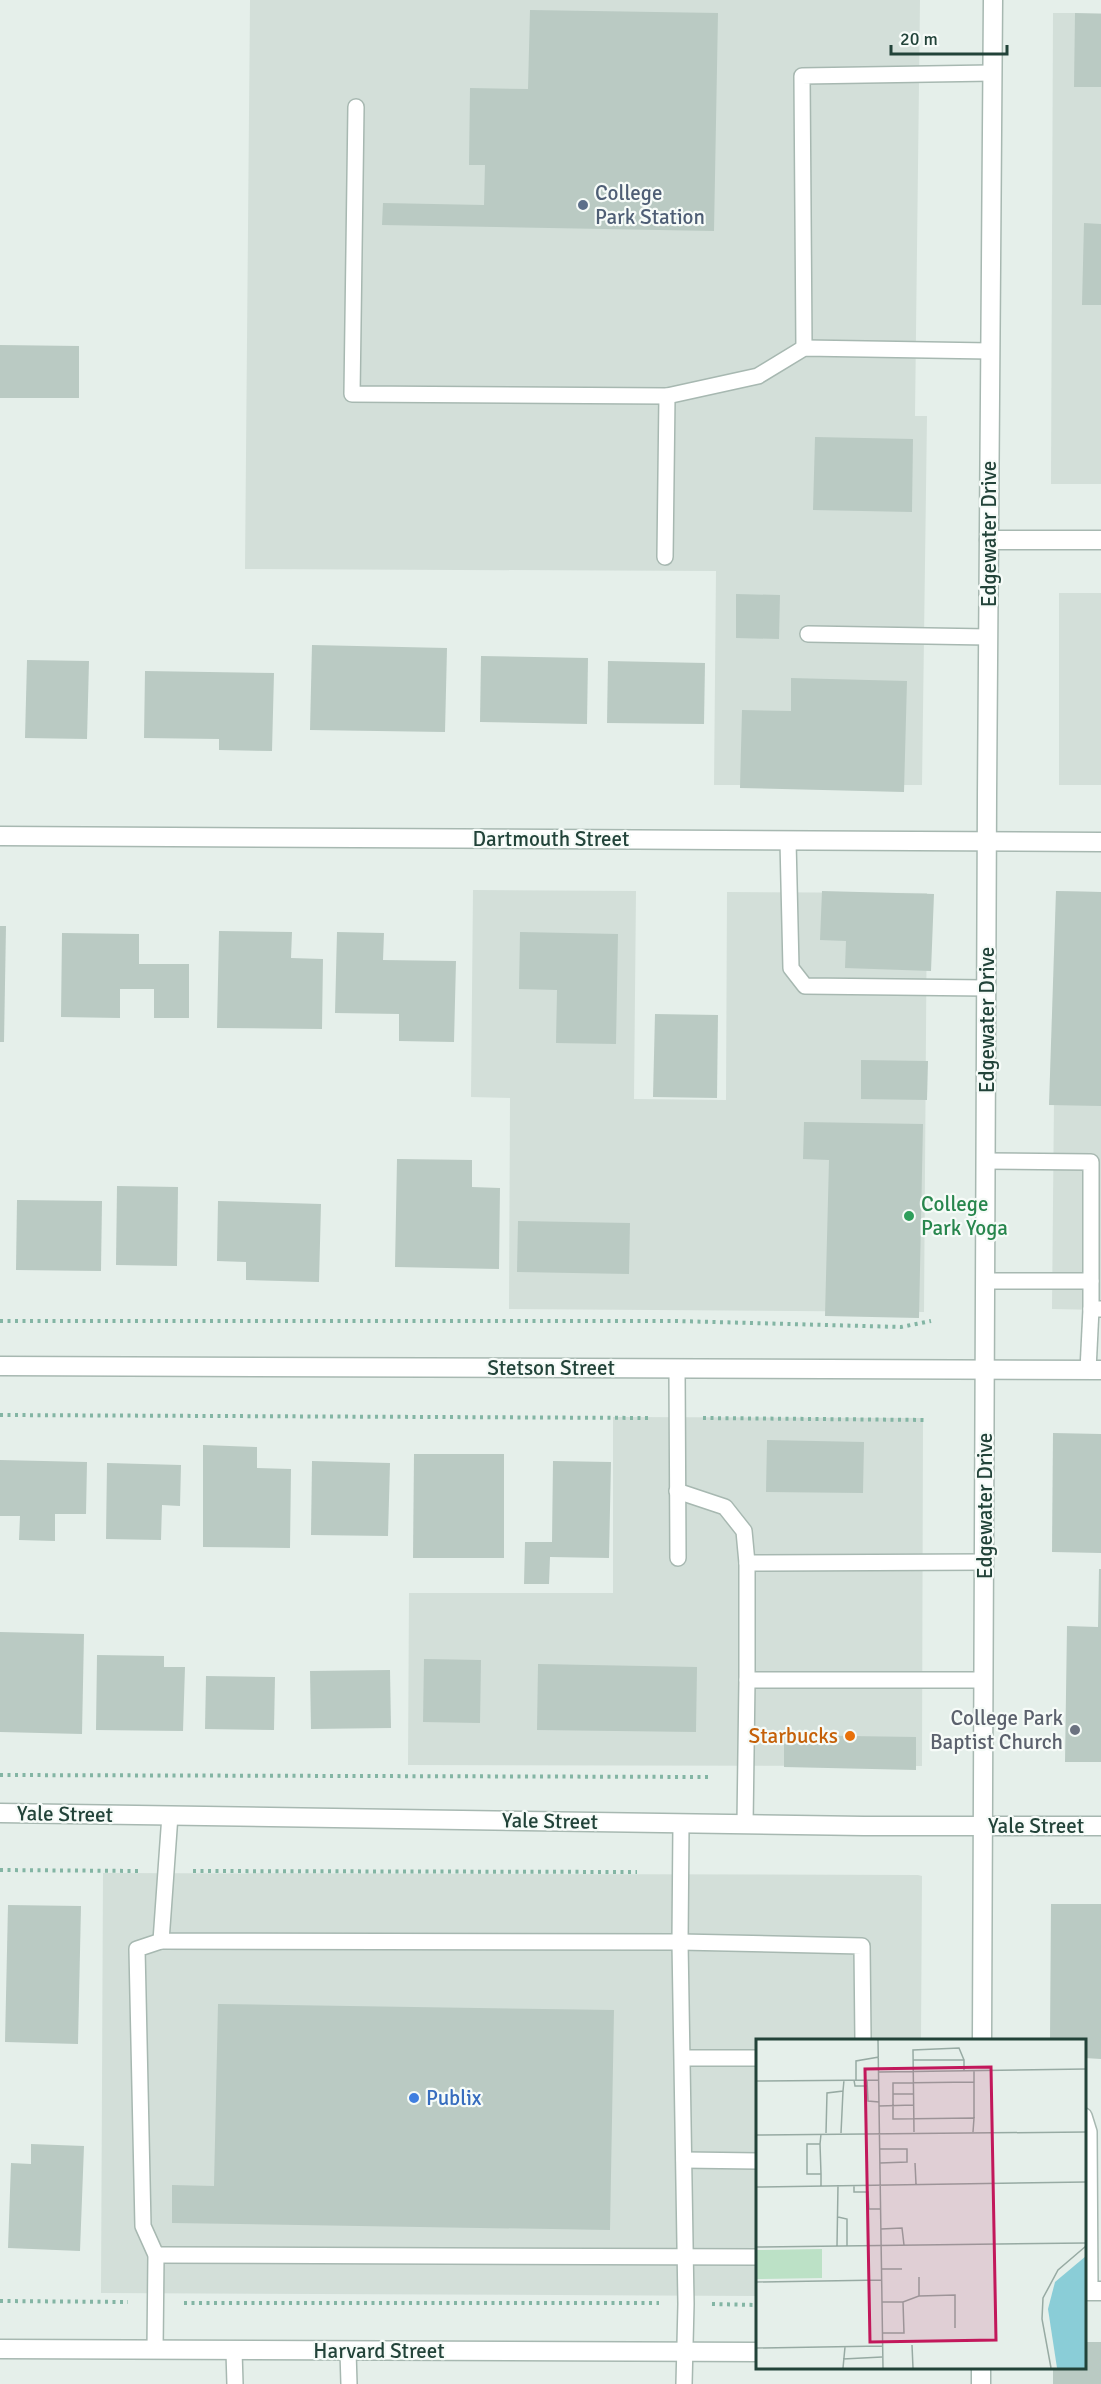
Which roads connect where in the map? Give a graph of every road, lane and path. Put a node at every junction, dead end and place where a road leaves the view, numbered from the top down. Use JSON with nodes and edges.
{"nodes":[{"id":1,"x":993,"y":0,"type":"edge"},
{"id":2,"x":992,"y":72,"type":"junction"},
{"id":3,"x":356,"y":107,"type":"dead end"},
{"id":4,"x":804,"y":348,"type":"junction"},
{"id":5,"x":990,"y":351,"type":"junction"},
{"id":6,"x":667,"y":396,"type":"junction"},
{"id":7,"x":989,"y":540,"type":"junction"},
{"id":8,"x":1101,"y":540,"type":"edge"},
{"id":9,"x":665,"y":557,"type":"dead end"},
{"id":10,"x":808,"y":634,"type":"dead end"},
{"id":11,"x":988,"y":637,"type":"junction"},
{"id":12,"x":0,"y":836,"type":"edge"},
{"id":13,"x":788,"y":841,"type":"junction"},
{"id":14,"x":987,"y":842,"type":"junction"},
{"id":15,"x":1101,"y":842,"type":"edge"},
{"id":16,"x":987,"y":988,"type":"junction"},
{"id":17,"x":986,"y":1161,"type":"junction"},
{"id":18,"x":986,"y":1281,"type":"junction"},
{"id":19,"x":1091,"y":1281,"type":"junction"},
{"id":20,"x":1096,"y":1309,"type":"edge"},
{"id":21,"x":0,"y":1320,"type":"edge"},
{"id":22,"x":931,"y":1321,"type":"dead end"},
{"id":23,"x":0,"y":1366,"type":"edge"},
{"id":24,"x":677,"y":1369,"type":"junction"},
{"id":25,"x":985,"y":1370,"type":"junction"},
{"id":26,"x":1095,"y":1370,"type":"edge"},
{"id":27,"x":0,"y":1415,"type":"edge"},
{"id":28,"x":677,"y":1418,"type":"junction"},
{"id":29,"x":928,"y":1420,"type":"dead end"},
{"id":30,"x":677,"y":1491,"type":"junction"},
{"id":31,"x":678,"y":1558,"type":"dead end"},
{"id":32,"x":985,"y":1562,"type":"junction"},
{"id":33,"x":747,"y":1563,"type":"junction"},
{"id":34,"x":747,"y":1680,"type":"junction"},
{"id":35,"x":984,"y":1680,"type":"junction"},
{"id":36,"x":0,"y":1775,"type":"edge"},
{"id":37,"x":711,"y":1778,"type":"dead end"},
{"id":38,"x":0,"y":1813,"type":"edge"},
{"id":39,"x":170,"y":1815,"type":"junction"},
{"id":40,"x":681,"y":1824,"type":"junction"},
{"id":41,"x":745,"y":1824,"type":"junction"},
{"id":42,"x":983,"y":1826,"type":"junction"},
{"id":43,"x":1101,"y":1826,"type":"edge"},
{"id":44,"x":0,"y":1870,"type":"edge"},
{"id":45,"x":166,"y":1871,"type":"junction"},
{"id":46,"x":637,"y":1872,"type":"dead end"},
{"id":47,"x":161,"y":1941,"type":"junction"},
{"id":48,"x":680,"y":1942,"type":"junction"},
{"id":49,"x":862,"y":2039,"type":"edge"},
{"id":50,"x":982,"y":2039,"type":"edge"},
{"id":51,"x":683,"y":2058,"type":"junction"},
{"id":52,"x":756,"y":2058,"type":"edge"},
{"id":53,"x":1086,"y":2122,"type":"edge"},
{"id":54,"x":684,"y":2160,"type":"junction"},
{"id":55,"x":756,"y":2161,"type":"edge"},
{"id":56,"x":1096,"y":2235,"type":"edge"},
{"id":57,"x":156,"y":2255,"type":"junction"},
{"id":58,"x":685,"y":2256,"type":"junction"},
{"id":59,"x":756,"y":2257,"type":"edge"},
{"id":60,"x":1092,"y":2291,"type":"edge"},
{"id":61,"x":0,"y":2301,"type":"edge"},
{"id":62,"x":155,"y":2302,"type":"junction"},
{"id":63,"x":686,"y":2304,"type":"junction"},
{"id":64,"x":756,"y":2305,"type":"edge"},
{"id":65,"x":0,"y":2349,"type":"edge"},
{"id":66,"x":155,"y":2350,"type":"junction"},
{"id":67,"x":234,"y":2351,"type":"junction"},
{"id":68,"x":348,"y":2351,"type":"junction"},
{"id":69,"x":687,"y":2352,"type":"junction"},
{"id":70,"x":756,"y":2352,"type":"edge"},
{"id":71,"x":235,"y":2384,"type":"edge"},
{"id":72,"x":350,"y":2384,"type":"edge"},
{"id":73,"x":684,"y":2384,"type":"edge"}],
"edges":[{"from":1,"to":2,"type":"street","name":"Edgewater Drive"},
{"from":2,"to":4,"type":"lane"},
{"from":2,"to":5,"type":"street","name":"Edgewater Drive"},
{"from":3,"to":6,"type":"lane"},
{"from":4,"to":5,"type":"lane"},
{"from":4,"to":6,"type":"lane"},
{"from":5,"to":7,"type":"street","name":"Edgewater Drive"},
{"from":6,"to":9,"type":"lane"},
{"from":7,"to":8,"type":"street"},
{"from":7,"to":11,"type":"street","name":"Edgewater Drive"},
{"from":10,"to":11,"type":"lane"},
{"from":11,"to":14,"type":"street","name":"Edgewater Drive"},
{"from":12,"to":13,"type":"street","name":"Dartmouth Street"},
{"from":13,"to":14,"type":"street","name":"Dartmouth Street"},
{"from":13,"to":16,"type":"lane"},
{"from":14,"to":15,"type":"street","name":"Dartmouth Street"},
{"from":14,"to":16,"type":"street","name":"Edgewater Drive"},
{"from":16,"to":17,"type":"street","name":"Edgewater Drive"},
{"from":17,"to":18,"type":"street","name":"Edgewater Drive"},
{"from":17,"to":19,"type":"lane"},
{"from":18,"to":19,"type":"lane"},
{"from":18,"to":25,"type":"street","name":"Edgewater Drive"},
{"from":19,"to":20,"type":"lane"},
{"from":20,"to":26,"type":"lane"},
{"from":21,"to":22,"type":"path"},
{"from":23,"to":24,"type":"street","name":"Stetson Street"},
{"from":24,"to":25,"type":"street","name":"Stetson Street"},
{"from":24,"to":28,"type":"lane"},
{"from":25,"to":26,"type":"street","name":"Stetson Street"},
{"from":25,"to":32,"type":"street","name":"Edgewater Drive"},
{"from":27,"to":28,"type":"path"},
{"from":28,"to":29,"type":"path"},
{"from":28,"to":30,"type":"lane"},
{"from":30,"to":31,"type":"lane"},
{"from":30,"to":33,"type":"lane"},
{"from":32,"to":33,"type":"lane"},
{"from":32,"to":35,"type":"street","name":"Edgewater Drive"},
{"from":33,"to":34,"type":"lane"},
{"from":34,"to":35,"type":"lane"},
{"from":34,"to":41,"type":"lane"},
{"from":35,"to":42,"type":"street","name":"Edgewater Drive"},
{"from":36,"to":37,"type":"path"},
{"from":38,"to":39,"type":"street","name":"Yale Street"},
{"from":39,"to":40,"type":"street","name":"Yale Street"},
{"from":39,"to":45,"type":"lane"},
{"from":40,"to":41,"type":"street","name":"Yale Street"},
{"from":40,"to":48,"type":"lane"},
{"from":41,"to":42,"type":"street","name":"Yale Street"},
{"from":42,"to":43,"type":"street","name":"Yale Street"},
{"from":42,"to":50,"type":"street","name":"Edgewater Drive"},
{"from":44,"to":45,"type":"path"},
{"from":45,"to":46,"type":"path"},
{"from":45,"to":47,"type":"lane"},
{"from":47,"to":48,"type":"lane"},
{"from":47,"to":57,"type":"lane"},
{"from":48,"to":49,"type":"lane"},
{"from":48,"to":51,"type":"lane"},
{"from":51,"to":52,"type":"lane"},
{"from":51,"to":54,"type":"lane"},
{"from":53,"to":56,"type":"lane"},
{"from":54,"to":55,"type":"lane"},
{"from":54,"to":58,"type":"lane"},
{"from":56,"to":60,"type":"lane"},
{"from":57,"to":58,"type":"lane"},
{"from":57,"to":62,"type":"lane"},
{"from":58,"to":59,"type":"lane"},
{"from":58,"to":63,"type":"lane"},
{"from":61,"to":62,"type":"path"},
{"from":62,"to":63,"type":"path"},
{"from":62,"to":66,"type":"lane"},
{"from":63,"to":64,"type":"path"},
{"from":63,"to":69,"type":"lane"},
{"from":65,"to":66,"type":"street","name":"Harvard Street"},
{"from":66,"to":67,"type":"street","name":"Harvard Street"},
{"from":67,"to":68,"type":"street","name":"Harvard Street"},
{"from":67,"to":71,"type":"lane"},
{"from":68,"to":69,"type":"street","name":"Harvard Street"},
{"from":68,"to":72,"type":"lane"},
{"from":69,"to":70,"type":"street","name":"Harvard Street"},
{"from":69,"to":73,"type":"lane"}]}
